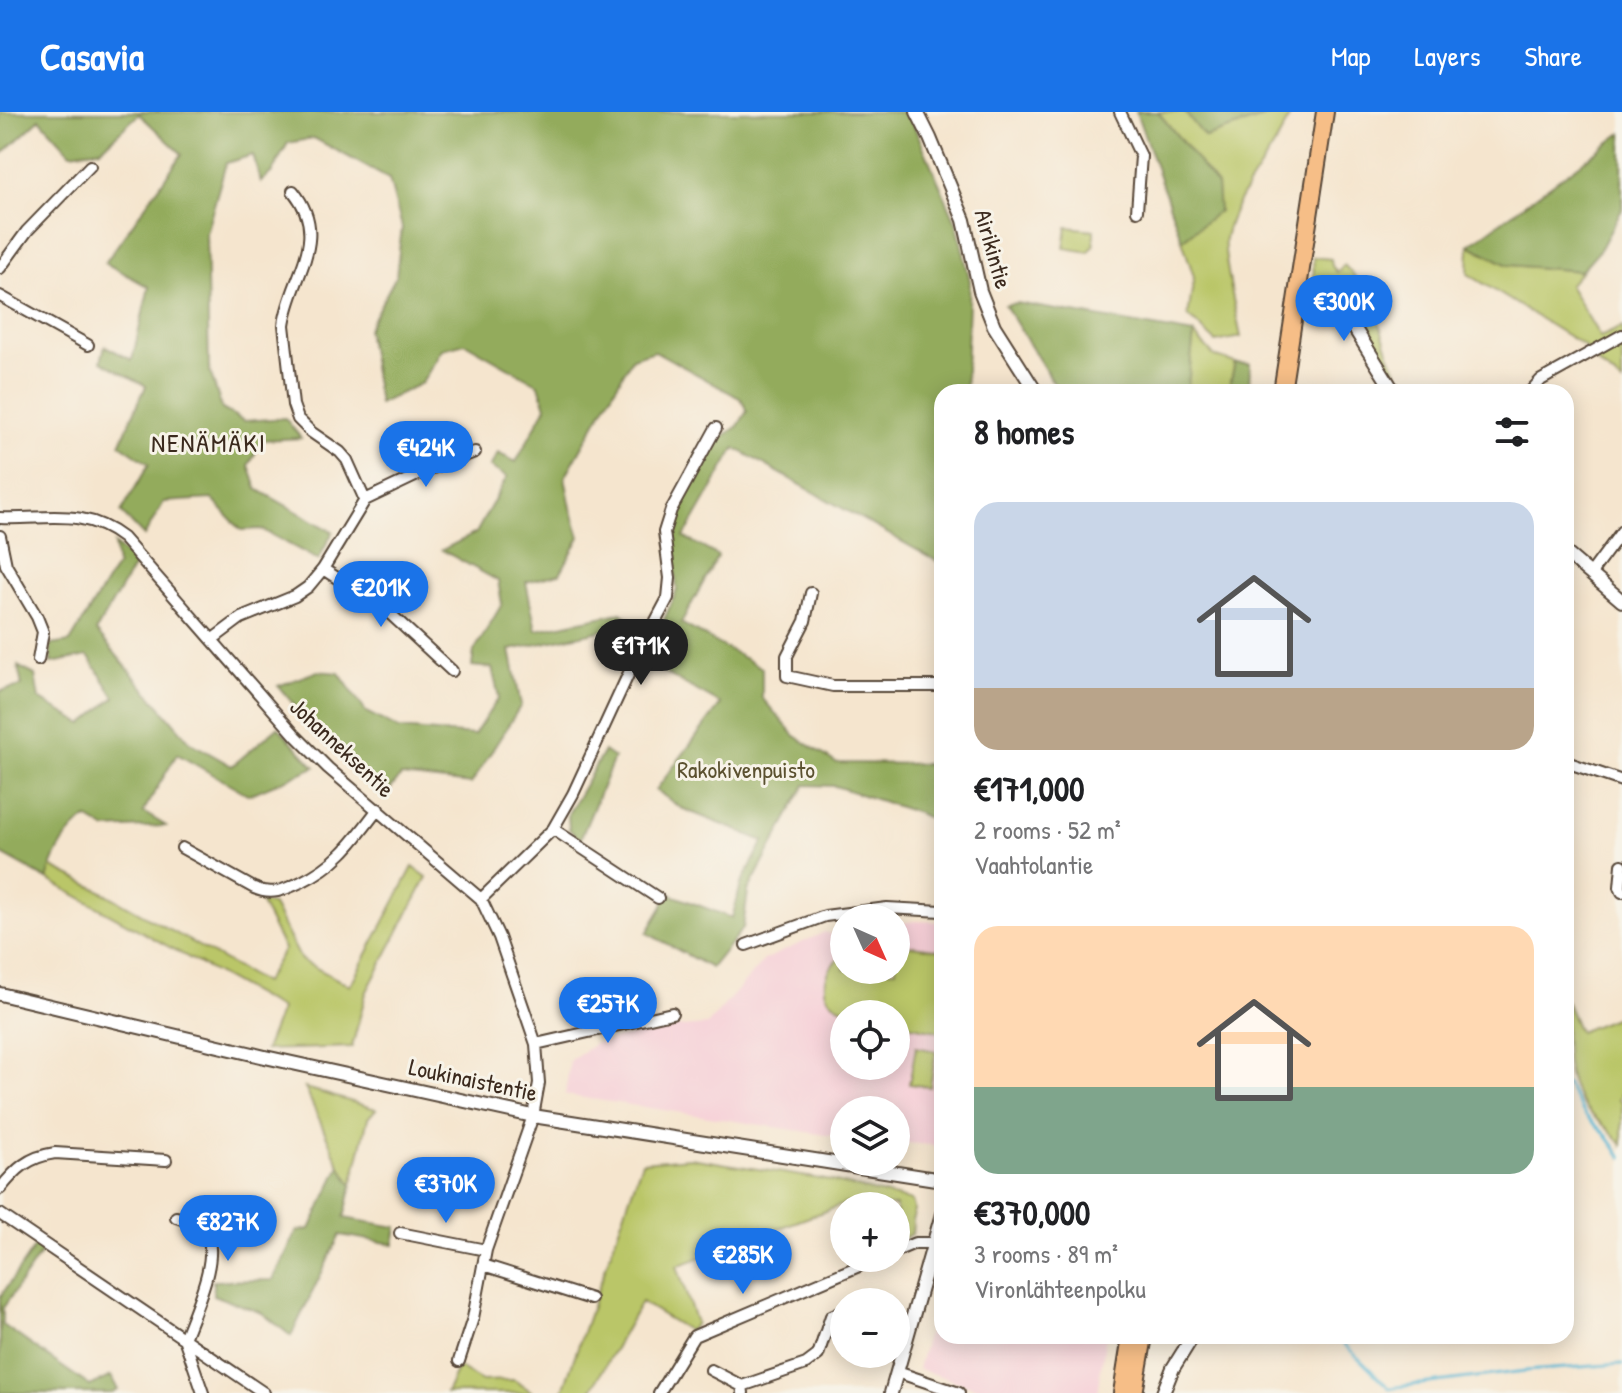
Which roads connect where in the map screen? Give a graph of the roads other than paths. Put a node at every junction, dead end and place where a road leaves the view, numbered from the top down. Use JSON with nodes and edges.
{"nodes":[{"id":1,"x":917,"y":112,"type":"edge"},
{"id":2,"x":1120,"y":112,"type":"edge"},
{"id":3,"x":1325,"y":112,"type":"edge"},
{"id":4,"x":90,"y":166,"type":"dead end"},
{"id":5,"x":293,"y":191,"type":"dead end"},
{"id":6,"x":1137,"y":211,"type":"dead end"},
{"id":7,"x":0,"y":268,"type":"edge"},
{"id":8,"x":1297,"y":288,"type":"junction"},
{"id":9,"x":0,"y":296,"type":"edge"},
{"id":10,"x":1622,"y":335,"type":"edge"},
{"id":11,"x":88,"y":345,"type":"dead end"},
{"id":12,"x":1031,"y":384,"type":"edge"},
{"id":13,"x":1283,"y":384,"type":"edge"},
{"id":14,"x":1389,"y":384,"type":"edge"},
{"id":15,"x":1537,"y":384,"type":"edge"},
{"id":16,"x":716,"y":428,"type":"dead end"},
{"id":17,"x":475,"y":452,"type":"dead end"},
{"id":18,"x":365,"y":500,"type":"junction"},
{"id":19,"x":0,"y":518,"type":"edge"},
{"id":20,"x":1622,"y":531,"type":"edge"},
{"id":21,"x":0,"y":536,"type":"edge"},
{"id":22,"x":1574,"y":563,"type":"edge"},
{"id":23,"x":323,"y":569,"type":"junction"},
{"id":24,"x":1591,"y":573,"type":"junction"},
{"id":25,"x":811,"y":593,"type":"dead end"},
{"id":26,"x":1622,"y":601,"type":"edge"},
{"id":27,"x":213,"y":639,"type":"junction"},
{"id":28,"x":38,"y":660,"type":"dead end"},
{"id":29,"x":452,"y":671,"type":"dead end"},
{"id":30,"x":934,"y":686,"type":"edge"},
{"id":31,"x":1574,"y":765,"type":"edge"},
{"id":32,"x":1622,"y":781,"type":"edge"},
{"id":33,"x":378,"y":809,"type":"junction"},
{"id":34,"x":553,"y":829,"type":"junction"},
{"id":35,"x":182,"y":848,"type":"dead end"},
{"id":36,"x":1622,"y":865,"type":"edge"},
{"id":37,"x":1622,"y":892,"type":"edge"},
{"id":38,"x":658,"y":898,"type":"dead end"},
{"id":39,"x":481,"y":899,"type":"junction"},
{"id":40,"x":934,"y":911,"type":"edge"},
{"id":41,"x":746,"y":945,"type":"dead end"},
{"id":42,"x":0,"y":994,"type":"edge"},
{"id":43,"x":672,"y":1013,"type":"dead end"},
{"id":44,"x":536,"y":1044,"type":"junction"},
{"id":45,"x":533,"y":1116,"type":"junction"},
{"id":46,"x":166,"y":1160,"type":"dead end"},
{"id":47,"x":934,"y":1179,"type":"edge"},
{"id":48,"x":0,"y":1189,"type":"edge"},
{"id":49,"x":0,"y":1214,"type":"edge"},
{"id":50,"x":176,"y":1217,"type":"dead end"},
{"id":51,"x":400,"y":1233,"type":"dead end"},
{"id":52,"x":934,"y":1243,"type":"edge"},
{"id":53,"x":910,"y":1245,"type":"edge"},
{"id":54,"x":934,"y":1246,"type":"edge"},
{"id":55,"x":486,"y":1250,"type":"junction"},
{"id":56,"x":483,"y":1265,"type":"junction"},
{"id":57,"x":845,"y":1272,"type":"edge"},
{"id":58,"x":591,"y":1299,"type":"dead end"},
{"id":59,"x":830,"y":1319,"type":"edge"},
{"id":60,"x":910,"y":1326,"type":"edge"},
{"id":61,"x":184,"y":1339,"type":"junction"},
{"id":62,"x":1130,"y":1344,"type":"edge"},
{"id":63,"x":1143,"y":1344,"type":"edge"},
{"id":64,"x":1188,"y":1344,"type":"edge"},
{"id":65,"x":459,"y":1361,"type":"dead end"},
{"id":66,"x":898,"y":1368,"type":"edge"},
{"id":67,"x":711,"y":1370,"type":"dead end"},
{"id":68,"x":897,"y":1372,"type":"junction"},
{"id":69,"x":742,"y":1389,"type":"edge"},
{"id":70,"x":203,"y":1393,"type":"edge"},
{"id":71,"x":264,"y":1393,"type":"edge"},
{"id":72,"x":659,"y":1393,"type":"edge"},
{"id":73,"x":891,"y":1393,"type":"edge"},
{"id":74,"x":959,"y":1393,"type":"edge"},
{"id":75,"x":1122,"y":1393,"type":"edge"},
{"id":76,"x":1134,"y":1393,"type":"edge"},
{"id":77,"x":1163,"y":1393,"type":"edge"}],
"edges":[{"from":1,"to":12,"type":"street","name":"Airikintie"},
{"from":2,"to":6,"type":"street"},
{"from":3,"to":8,"type":"highway"},
{"from":4,"to":7,"type":"street"},
{"from":5,"to":18,"type":"street"},
{"from":8,"to":13,"type":"highway"},
{"from":8,"to":14,"type":"street"},
{"from":9,"to":11,"type":"street"},
{"from":10,"to":15,"type":"street"},
{"from":16,"to":34,"type":"street"},
{"from":17,"to":18,"type":"street"},
{"from":18,"to":23,"type":"street"},
{"from":19,"to":27,"type":"street","name":"Johanneksentie"},
{"from":20,"to":24,"type":"street"},
{"from":21,"to":28,"type":"street"},
{"from":22,"to":24,"type":"street"},
{"from":23,"to":27,"type":"street"},
{"from":23,"to":29,"type":"street"},
{"from":24,"to":26,"type":"street"},
{"from":25,"to":30,"type":"street"},
{"from":27,"to":33,"type":"street","name":"Johanneksentie"},
{"from":31,"to":32,"type":"street"},
{"from":33,"to":35,"type":"street"},
{"from":33,"to":39,"type":"street","name":"Johanneksentie"},
{"from":34,"to":38,"type":"street"},
{"from":34,"to":39,"type":"street"},
{"from":36,"to":37,"type":"street"},
{"from":39,"to":44,"type":"street","name":"Johanneksentie"},
{"from":40,"to":41,"type":"street"},
{"from":42,"to":45,"type":"street","name":"Loukinaistentie"},
{"from":43,"to":44,"type":"street"},
{"from":44,"to":45,"type":"street","name":"Johanneksentie"},
{"from":45,"to":47,"type":"street","name":"Loukinaistentie"},
{"from":45,"to":55,"type":"street","name":"Johanneksentie"},
{"from":46,"to":48,"type":"street"},
{"from":49,"to":61,"type":"street"},
{"from":50,"to":61,"type":"street"},
{"from":51,"to":55,"type":"street"},
{"from":52,"to":53,"type":"street"},
{"from":54,"to":60,"type":"street"},
{"from":55,"to":56,"type":"street","name":"Johanneksentie"},
{"from":56,"to":58,"type":"street"},
{"from":56,"to":65,"type":"street","name":"Johanneksentie"},
{"from":57,"to":72,"type":"street"},
{"from":59,"to":69,"type":"street"},
{"from":61,"to":70,"type":"street"},
{"from":61,"to":71,"type":"street"},
{"from":62,"to":75,"type":"highway"},
{"from":63,"to":76,"type":"highway"},
{"from":64,"to":77,"type":"street"},
{"from":66,"to":68,"type":"street"},
{"from":67,"to":69,"type":"street"},
{"from":68,"to":73,"type":"street"},
{"from":68,"to":74,"type":"street"}]}
